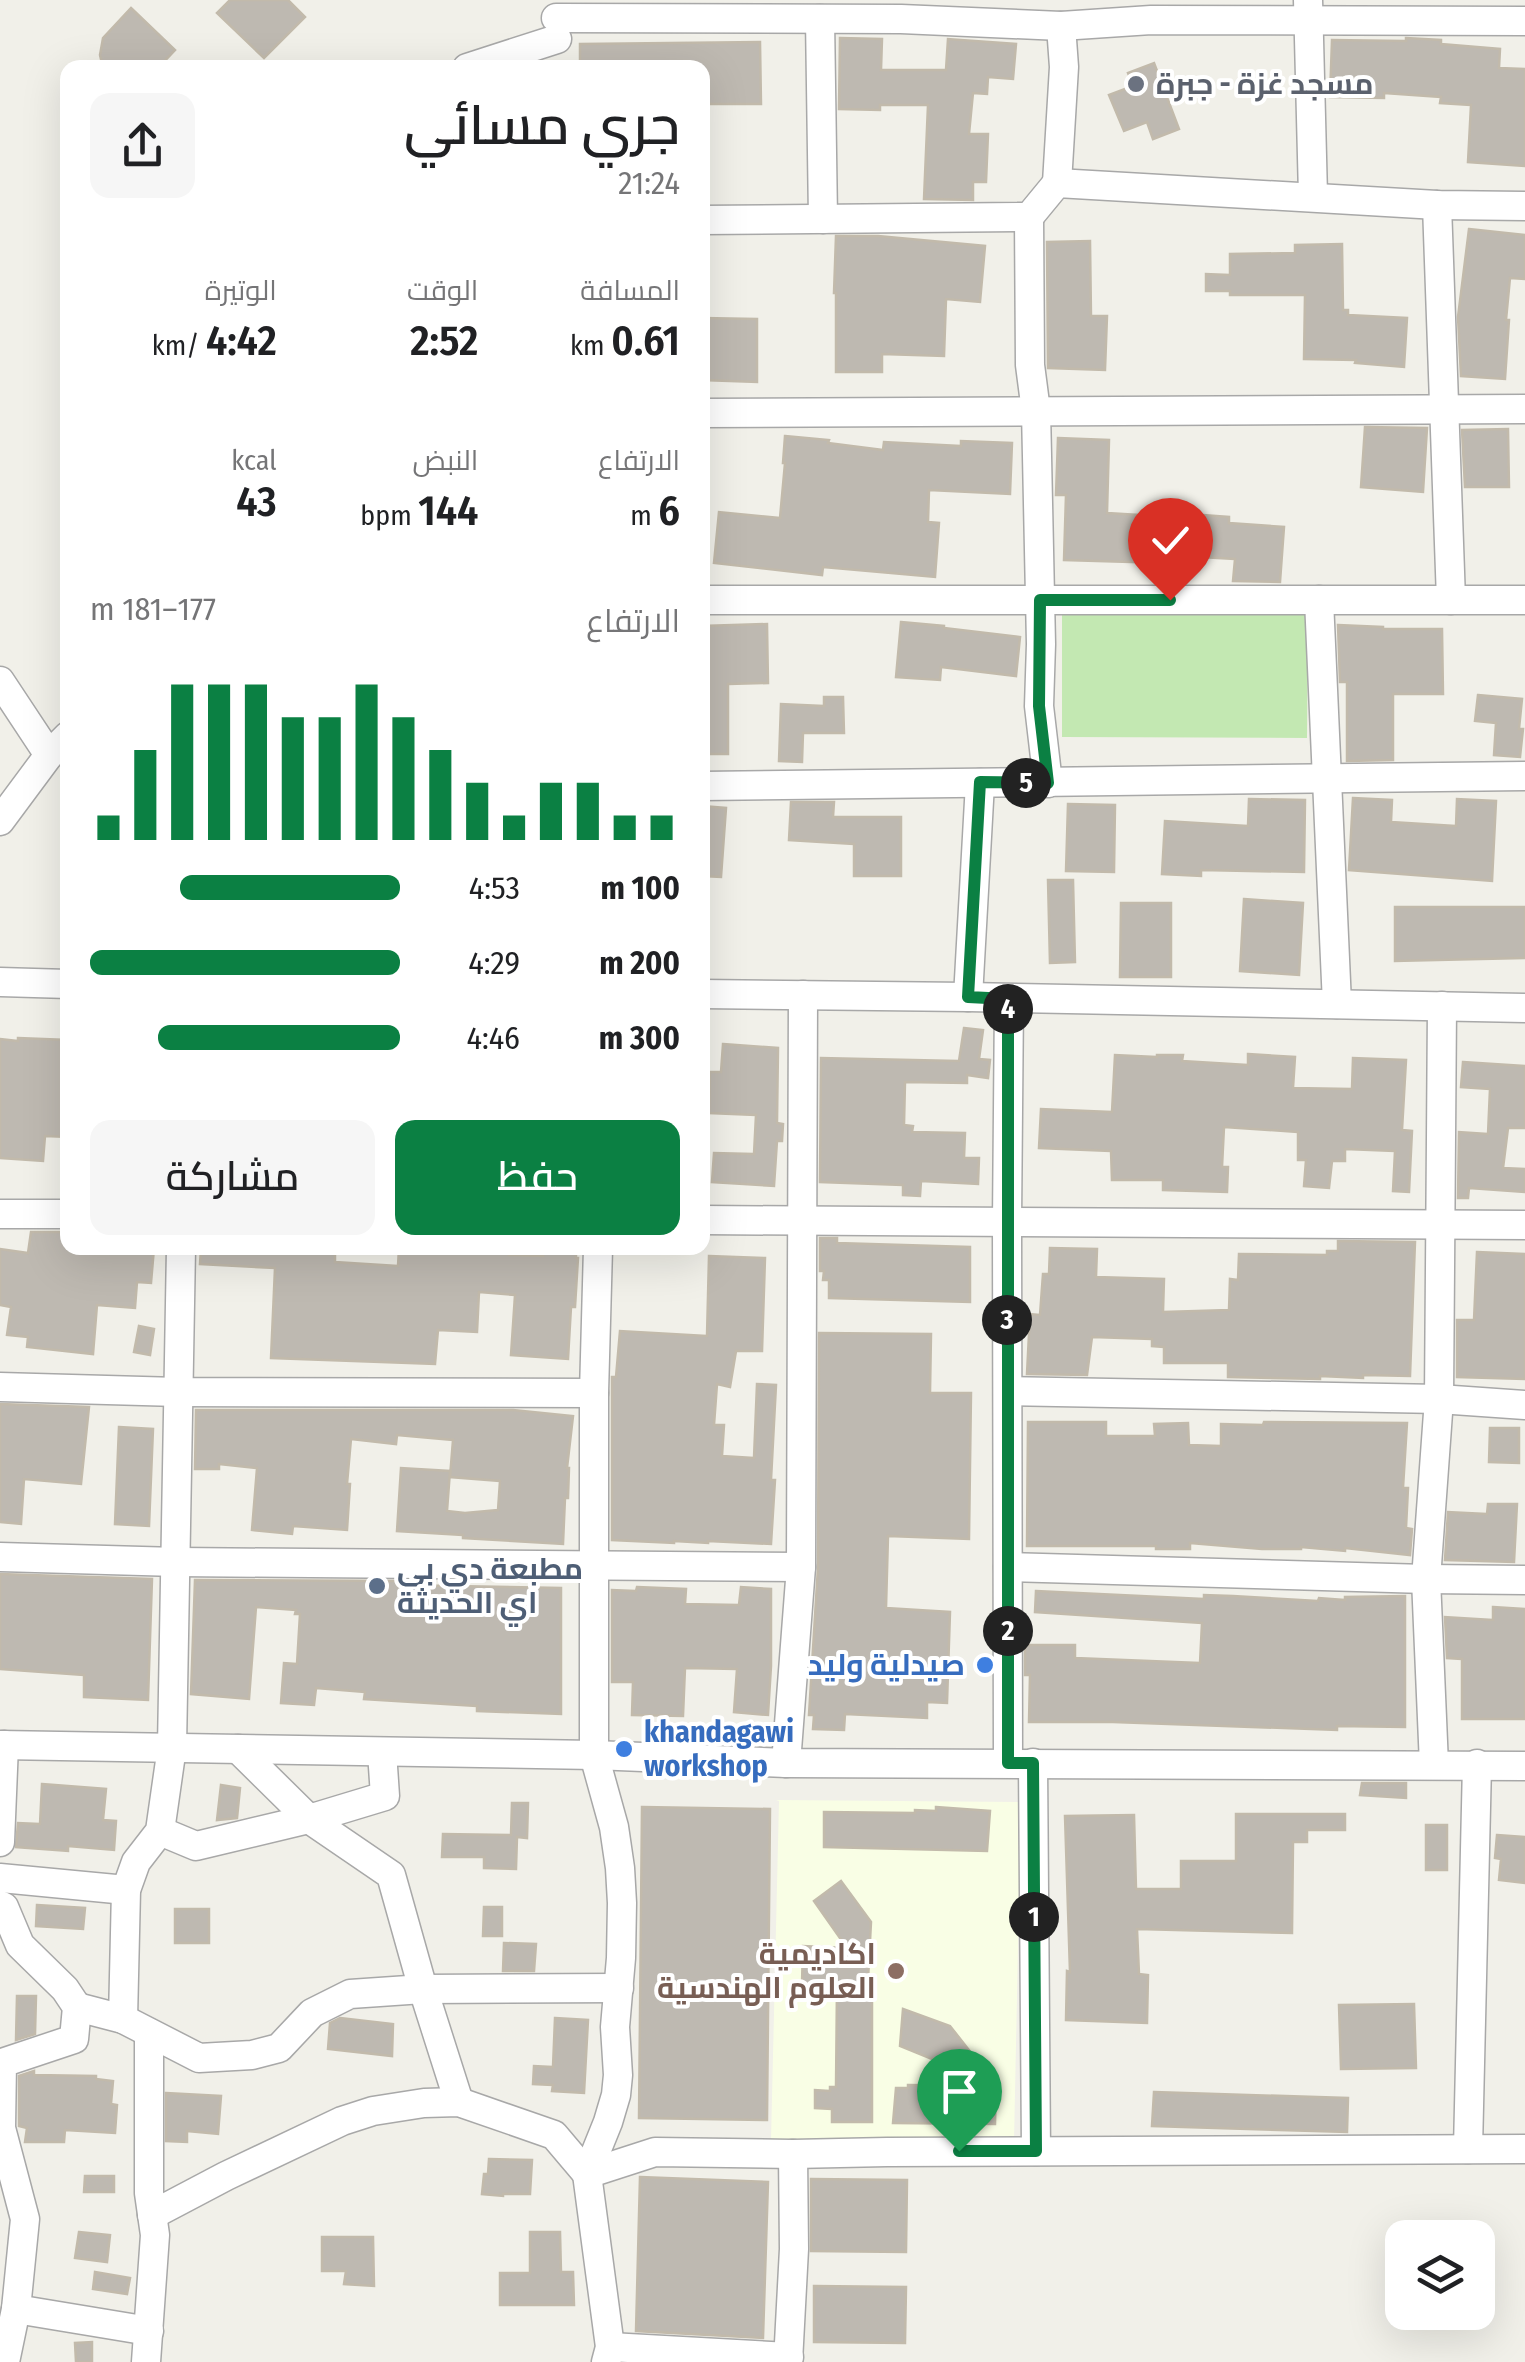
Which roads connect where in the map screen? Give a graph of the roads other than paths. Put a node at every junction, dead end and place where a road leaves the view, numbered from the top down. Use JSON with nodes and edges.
{"nodes":[{"id":1,"x":901,"y":10,"type":"edge"},
{"id":2,"x":1308,"y":10,"type":"edge"},
{"id":3,"x":1519,"y":14,"type":"edge"},
{"id":4,"x":557,"y":19,"type":"edge"},
{"id":5,"x":820,"y":19,"type":"junction"},
{"id":6,"x":1061,"y":26,"type":"junction"},
{"id":7,"x":482,"y":60,"type":"edge"},
{"id":8,"x":557,"y":60,"type":"edge"},
{"id":9,"x":1057,"y":184,"type":"junction"},
{"id":10,"x":1313,"y":196,"type":"junction"},
{"id":11,"x":1437,"y":204,"type":"junction"},
{"id":12,"x":1525,"y":206,"type":"edge"},
{"id":13,"x":1029,"y":218,"type":"junction"},
{"id":14,"x":823,"y":219,"type":"junction"},
{"id":15,"x":710,"y":220,"type":"edge"},
{"id":16,"x":1525,"y":409,"type":"edge"},
{"id":17,"x":1444,"y":410,"type":"junction"},
{"id":18,"x":1036,"y":412,"type":"junction"},
{"id":19,"x":710,"y":413,"type":"edge"},
{"id":20,"x":710,"y":600,"type":"edge"},
{"id":21,"x":1040,"y":600,"type":"junction"},
{"id":22,"x":1319,"y":600,"type":"junction"},
{"id":23,"x":1450,"y":600,"type":"junction"},
{"id":24,"x":1525,"y":600,"type":"edge"},
{"id":25,"x":0,"y":681,"type":"edge"},
{"id":26,"x":58,"y":745,"type":"edge"},
{"id":27,"x":1525,"y":776,"type":"edge"},
{"id":28,"x":1325,"y":777,"type":"junction"},
{"id":29,"x":980,"y":782,"type":"junction"},
{"id":30,"x":1048,"y":783,"type":"junction"},
{"id":31,"x":710,"y":786,"type":"edge"},
{"id":32,"x":0,"y":821,"type":"edge"},
{"id":33,"x":0,"y":982,"type":"edge"},
{"id":34,"x":60,"y":984,"type":"edge"},
{"id":35,"x":710,"y":994,"type":"edge"},
{"id":36,"x":803,"y":995,"type":"junction"},
{"id":37,"x":968,"y":997,"type":"junction"},
{"id":38,"x":1008,"y":999,"type":"junction"},
{"id":39,"x":1337,"y":1004,"type":"junction"},
{"id":40,"x":1442,"y":1006,"type":"junction"},
{"id":41,"x":1525,"y":1008,"type":"edge"},
{"id":42,"x":0,"y":1214,"type":"edge"},
{"id":43,"x":60,"y":1214,"type":"edge"},
{"id":44,"x":710,"y":1220,"type":"edge"},
{"id":45,"x":802,"y":1220,"type":"junction"},
{"id":46,"x":1007,"y":1221,"type":"junction"},
{"id":47,"x":1441,"y":1224,"type":"junction"},
{"id":48,"x":1525,"y":1225,"type":"edge"},
{"id":49,"x":181,"y":1255,"type":"edge"},
{"id":50,"x":598,"y":1255,"type":"edge"},
{"id":51,"x":0,"y":1387,"type":"edge"},
{"id":52,"x":1008,"y":1391,"type":"junction"},
{"id":53,"x":178,"y":1392,"type":"junction"},
{"id":54,"x":594,"y":1393,"type":"junction"},
{"id":55,"x":1440,"y":1398,"type":"junction"},
{"id":56,"x":1525,"y":1405,"type":"edge"},
{"id":57,"x":0,"y":1557,"type":"edge"},
{"id":58,"x":177,"y":1562,"type":"junction"},
{"id":59,"x":595,"y":1566,"type":"junction"},
{"id":60,"x":800,"y":1567,"type":"junction"},
{"id":61,"x":1008,"y":1567,"type":"junction"},
{"id":62,"x":1426,"y":1579,"type":"junction"},
{"id":63,"x":1525,"y":1580,"type":"edge"},
{"id":64,"x":2,"y":1745,"type":"edge"},
{"id":65,"x":172,"y":1747,"type":"junction"},
{"id":66,"x":238,"y":1749,"type":"junction"},
{"id":67,"x":382,"y":1752,"type":"junction"},
{"id":68,"x":594,"y":1756,"type":"junction"},
{"id":69,"x":786,"y":1763,"type":"junction"},
{"id":70,"x":1020,"y":1763,"type":"junction"},
{"id":71,"x":1477,"y":1764,"type":"junction"},
{"id":72,"x":1434,"y":1765,"type":"junction"},
{"id":73,"x":1525,"y":1766,"type":"edge"},
{"id":74,"x":309,"y":1819,"type":"junction"},
{"id":75,"x":160,"y":1831,"type":"junction"},
{"id":76,"x":0,"y":1842,"type":"edge"},
{"id":77,"x":1,"y":1885,"type":"edge"},
{"id":78,"x":126,"y":1890,"type":"junction"},
{"id":79,"x":10,"y":1950,"type":"edge"},
{"id":80,"x":619,"y":1988,"type":"junction"},
{"id":81,"x":423,"y":1990,"type":"junction"},
{"id":82,"x":77,"y":2007,"type":"junction"},
{"id":83,"x":123,"y":2018,"type":"junction"},
{"id":84,"x":148,"y":2033,"type":"junction"},
{"id":85,"x":460,"y":2102,"type":"junction"},
{"id":86,"x":1468,"y":2149,"type":"junction"},
{"id":87,"x":1525,"y":2149,"type":"edge"},
{"id":88,"x":1036,"y":2151,"type":"junction"},
{"id":89,"x":792,"y":2154,"type":"junction"},
{"id":90,"x":587,"y":2174,"type":"junction"},
{"id":91,"x":152,"y":2215,"type":"junction"},
{"id":92,"x":16,"y":2308,"type":"junction"},
{"id":93,"x":149,"y":2331,"type":"junction"},
{"id":94,"x":5,"y":2354,"type":"edge"},
{"id":95,"x":608,"y":2354,"type":"edge"},
{"id":96,"x":788,"y":2360,"type":"edge"},
{"id":97,"x":146,"y":2362,"type":"edge"}],
"edges":[{"from":1,"to":5,"type":"street"},
{"from":1,"to":6,"type":"street"},
{"from":2,"to":3,"type":"street"},
{"from":2,"to":6,"type":"street"},
{"from":2,"to":10,"type":"street"},
{"from":4,"to":5,"type":"street"},
{"from":4,"to":7,"type":"street"},
{"from":4,"to":8,"type":"street"},
{"from":5,"to":14,"type":"street"},
{"from":6,"to":9,"type":"street"},
{"from":9,"to":10,"type":"street"},
{"from":9,"to":13,"type":"street"},
{"from":10,"to":11,"type":"street"},
{"from":11,"to":12,"type":"street"},
{"from":11,"to":17,"type":"street"},
{"from":13,"to":14,"type":"street"},
{"from":13,"to":18,"type":"street"},
{"from":14,"to":15,"type":"street"},
{"from":16,"to":17,"type":"street"},
{"from":17,"to":18,"type":"street"},
{"from":17,"to":23,"type":"street"},
{"from":18,"to":19,"type":"street"},
{"from":18,"to":21,"type":"street"},
{"from":20,"to":21,"type":"street"},
{"from":21,"to":22,"type":"street"},
{"from":21,"to":30,"type":"street"},
{"from":22,"to":23,"type":"street"},
{"from":22,"to":28,"type":"street"},
{"from":23,"to":24,"type":"street"},
{"from":25,"to":26,"type":"street"},
{"from":26,"to":32,"type":"street"},
{"from":27,"to":28,"type":"street"},
{"from":28,"to":30,"type":"street"},
{"from":28,"to":39,"type":"street"},
{"from":29,"to":30,"type":"street"},
{"from":29,"to":31,"type":"street"},
{"from":29,"to":37,"type":"street"},
{"from":33,"to":34,"type":"street"},
{"from":35,"to":36,"type":"street"},
{"from":36,"to":37,"type":"street"},
{"from":36,"to":45,"type":"street"},
{"from":37,"to":38,"type":"street"},
{"from":38,"to":39,"type":"street"},
{"from":38,"to":46,"type":"street"},
{"from":39,"to":40,"type":"street"},
{"from":40,"to":41,"type":"street"},
{"from":40,"to":47,"type":"street"},
{"from":42,"to":43,"type":"street"},
{"from":44,"to":45,"type":"street"},
{"from":45,"to":46,"type":"street"},
{"from":45,"to":60,"type":"street"},
{"from":46,"to":47,"type":"street"},
{"from":46,"to":52,"type":"street"},
{"from":47,"to":48,"type":"street"},
{"from":47,"to":55,"type":"street"},
{"from":49,"to":53,"type":"street"},
{"from":50,"to":54,"type":"street"},
{"from":51,"to":53,"type":"street"},
{"from":52,"to":55,"type":"street"},
{"from":52,"to":61,"type":"street"},
{"from":53,"to":54,"type":"street"},
{"from":53,"to":58,"type":"street"},
{"from":54,"to":59,"type":"street"},
{"from":55,"to":56,"type":"street"},
{"from":55,"to":62,"type":"street"},
{"from":57,"to":58,"type":"street"},
{"from":58,"to":59,"type":"street"},
{"from":58,"to":65,"type":"street"},
{"from":59,"to":60,"type":"street"},
{"from":59,"to":68,"type":"street"},
{"from":60,"to":69,"type":"street"},
{"from":61,"to":62,"type":"street"},
{"from":61,"to":70,"type":"street"},
{"from":62,"to":63,"type":"street"},
{"from":62,"to":72,"type":"street"},
{"from":64,"to":65,"type":"street"},
{"from":64,"to":76,"type":"street"},
{"from":65,"to":66,"type":"street"},
{"from":65,"to":75,"type":"street"},
{"from":66,"to":67,"type":"street"},
{"from":66,"to":74,"type":"street"},
{"from":67,"to":68,"type":"street"},
{"from":67,"to":74,"type":"street"},
{"from":68,"to":69,"type":"street"},
{"from":68,"to":80,"type":"street"},
{"from":69,"to":70,"type":"street"},
{"from":70,"to":72,"type":"street"},
{"from":70,"to":88,"type":"street"},
{"from":71,"to":72,"type":"street"},
{"from":71,"to":73,"type":"street"},
{"from":71,"to":86,"type":"street"},
{"from":74,"to":75,"type":"street"},
{"from":74,"to":81,"type":"street"},
{"from":75,"to":78,"type":"street"},
{"from":77,"to":78,"type":"street"},
{"from":77,"to":79,"type":"street"},
{"from":78,"to":83,"type":"street"},
{"from":79,"to":82,"type":"street"},
{"from":80,"to":81,"type":"street"},
{"from":80,"to":90,"type":"street"},
{"from":81,"to":84,"type":"street"},
{"from":81,"to":85,"type":"street"},
{"from":82,"to":83,"type":"street"},
{"from":82,"to":92,"type":"street"},
{"from":83,"to":84,"type":"street"},
{"from":84,"to":91,"type":"street"},
{"from":85,"to":90,"type":"street"},
{"from":85,"to":91,"type":"street"},
{"from":86,"to":87,"type":"street"},
{"from":86,"to":88,"type":"street"},
{"from":88,"to":89,"type":"street"},
{"from":89,"to":90,"type":"street"},
{"from":89,"to":96,"type":"street"},
{"from":90,"to":95,"type":"street"},
{"from":91,"to":93,"type":"street"},
{"from":92,"to":93,"type":"street"},
{"from":92,"to":94,"type":"street"},
{"from":93,"to":97,"type":"street"},
{"from":95,"to":96,"type":"street"}]}
